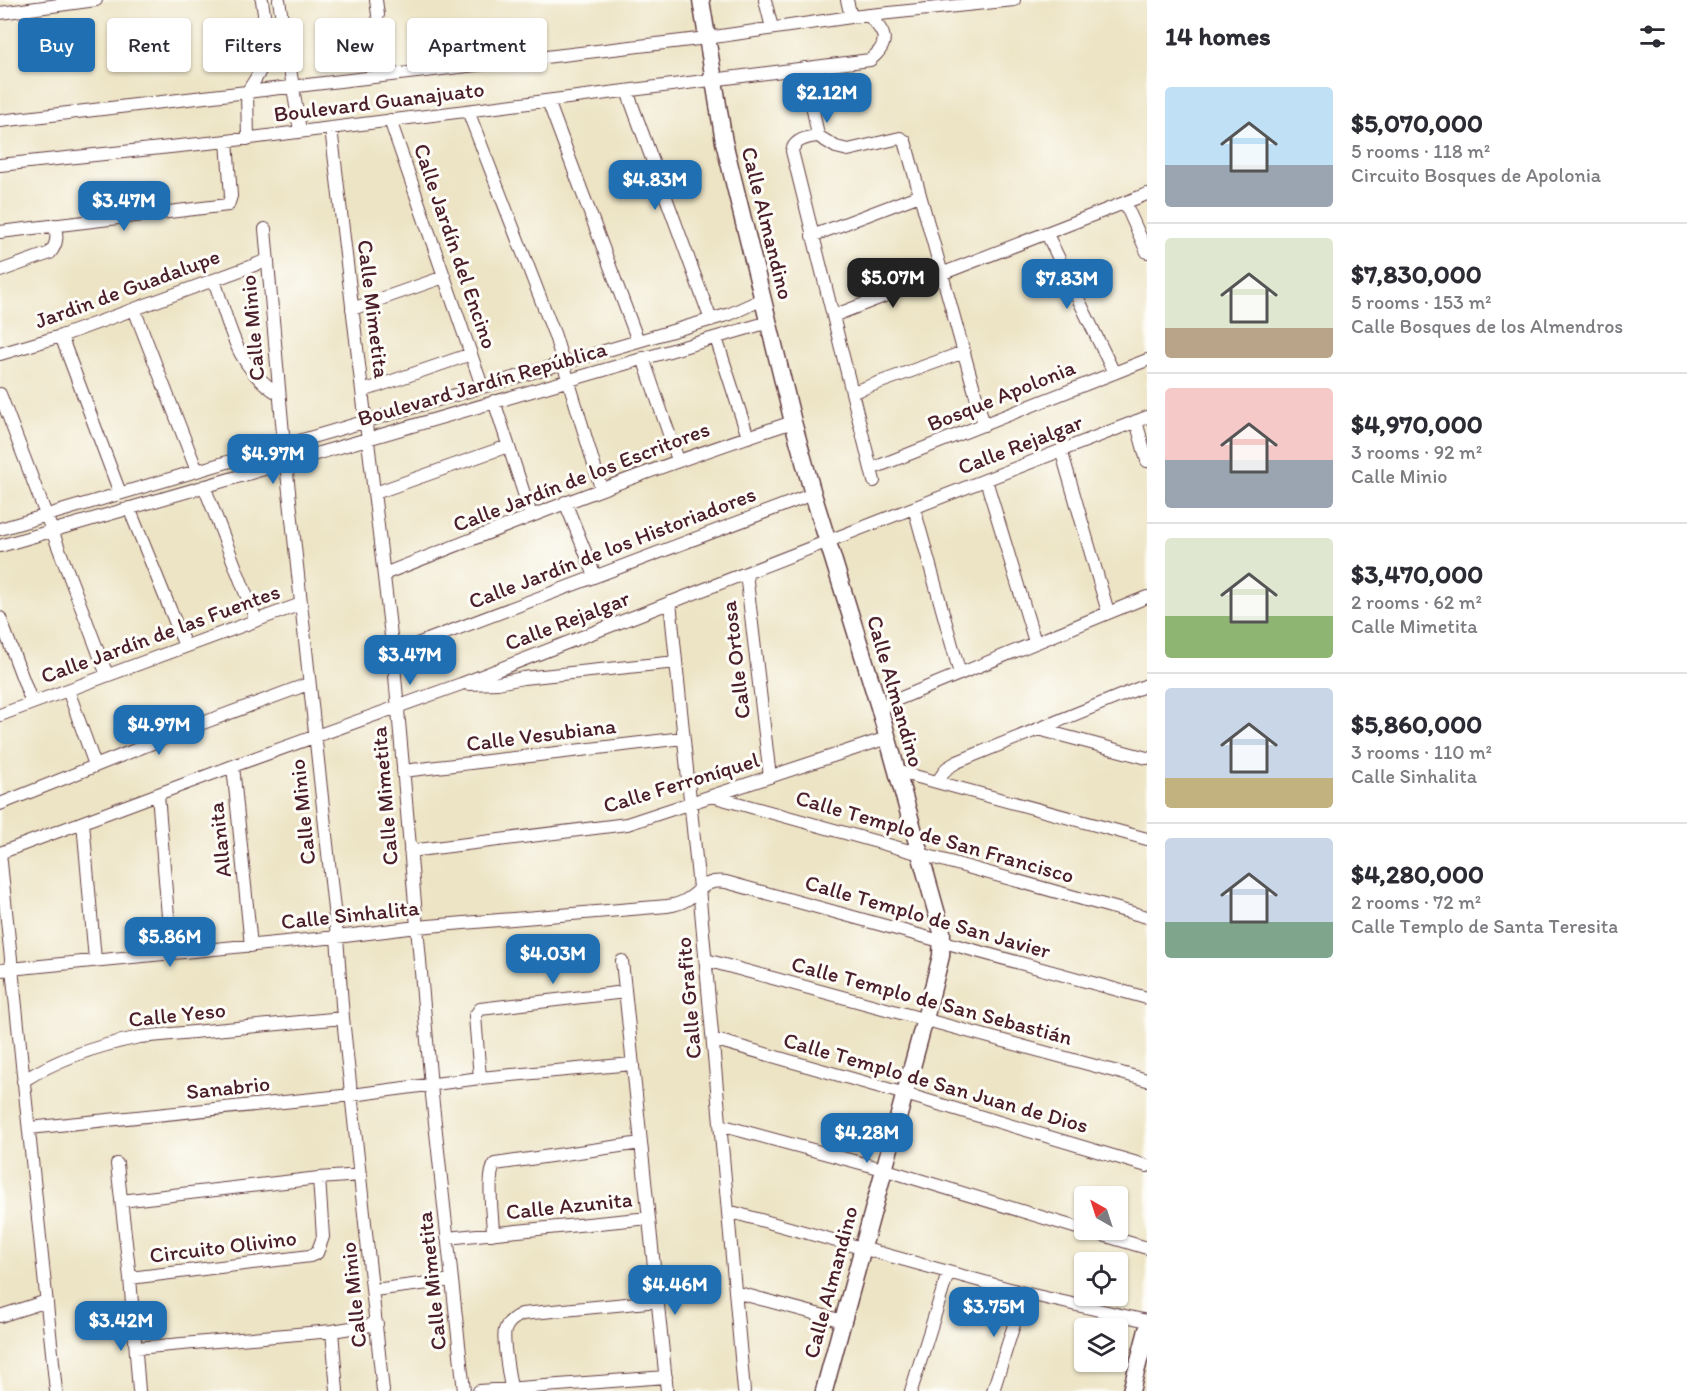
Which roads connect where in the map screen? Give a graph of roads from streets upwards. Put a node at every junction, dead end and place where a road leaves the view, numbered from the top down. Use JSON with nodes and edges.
{"nodes":[{"id":1,"x":96,"y":0,"type":"edge"},
{"id":2,"x":262,"y":0,"type":"edge"},
{"id":3,"x":279,"y":0,"type":"edge"},
{"id":4,"x":701,"y":0,"type":"edge"},
{"id":5,"x":765,"y":0,"type":"edge"},
{"id":6,"x":847,"y":0,"type":"edge"},
{"id":7,"x":1008,"y":0,"type":"edge"},
{"id":8,"x":1014,"y":0,"type":"edge"},
{"id":9,"x":377,"y":1,"type":"edge"},
{"id":10,"x":926,"y":4,"type":"edge"},
{"id":11,"x":0,"y":13,"type":"edge"},
{"id":12,"x":378,"y":15,"type":"dead end"},
{"id":13,"x":868,"y":15,"type":"junction"},
{"id":14,"x":851,"y":16,"type":"junction"},
{"id":15,"x":772,"y":28,"type":"junction"},
{"id":16,"x":707,"y":38,"type":"junction"},
{"id":17,"x":805,"y":68,"type":"junction"},
{"id":18,"x":714,"y":80,"type":"junction"},
{"id":19,"x":293,"y":87,"type":"junction"},
{"id":20,"x":627,"y":91,"type":"junction"},
{"id":21,"x":247,"y":92,"type":"junction"},
{"id":22,"x":548,"y":101,"type":"junction"},
{"id":23,"x":468,"y":111,"type":"junction"},
{"id":24,"x":390,"y":120,"type":"junction"},
{"id":25,"x":0,"y":122,"type":"edge"},
{"id":26,"x":331,"y":128,"type":"junction"},
{"id":27,"x":300,"y":131,"type":"junction"},
{"id":28,"x":818,"y":136,"type":"junction"},
{"id":29,"x":248,"y":138,"type":"junction"},
{"id":30,"x":227,"y":141,"type":"junction"},
{"id":31,"x":0,"y":165,"type":"edge"},
{"id":32,"x":1147,"y":194,"type":"edge"},
{"id":33,"x":920,"y":195,"type":"junction"},
{"id":34,"x":1125,"y":203,"type":"junction"},
{"id":35,"x":55,"y":225,"type":"junction"},
{"id":36,"x":265,"y":229,"type":"dead end"},
{"id":37,"x":0,"y":232,"type":"edge"},
{"id":38,"x":1047,"y":234,"type":"junction"},
{"id":39,"x":812,"y":236,"type":"junction"},
{"id":40,"x":1147,"y":252,"type":"edge"},
{"id":41,"x":268,"y":260,"type":"junction"},
{"id":42,"x":0,"y":271,"type":"edge"},
{"id":43,"x":943,"y":275,"type":"junction"},
{"id":44,"x":444,"y":277,"type":"junction"},
{"id":45,"x":214,"y":280,"type":"junction"},
{"id":46,"x":763,"y":299,"type":"junction"},
{"id":47,"x":134,"y":309,"type":"junction"},
{"id":48,"x":352,"y":309,"type":"junction"},
{"id":49,"x":832,"y":316,"type":"junction"},
{"id":50,"x":711,"y":320,"type":"junction"},
{"id":51,"x":769,"y":322,"type":"junction"},
{"id":52,"x":61,"y":336,"type":"junction"},
{"id":53,"x":716,"y":338,"type":"junction"},
{"id":54,"x":638,"y":341,"type":"junction"},
{"id":55,"x":964,"y":352,"type":"junction"},
{"id":56,"x":0,"y":354,"type":"edge"},
{"id":57,"x":471,"y":354,"type":"junction"},
{"id":58,"x":643,"y":358,"type":"junction"},
{"id":59,"x":1147,"y":360,"type":"edge"},
{"id":60,"x":564,"y":362,"type":"junction"},
{"id":61,"x":1114,"y":373,"type":"junction"},
{"id":62,"x":569,"y":379,"type":"junction"},
{"id":63,"x":482,"y":386,"type":"junction"},
{"id":64,"x":363,"y":391,"type":"junction"},
{"id":65,"x":852,"y":392,"type":"junction"},
{"id":66,"x":0,"y":394,"type":"edge"},
{"id":67,"x":279,"y":394,"type":"junction"},
{"id":68,"x":494,"y":401,"type":"junction"},
{"id":69,"x":1142,"y":419,"type":"edge"},
{"id":70,"x":367,"y":420,"type":"junction"},
{"id":71,"x":793,"y":422,"type":"junction"},
{"id":72,"x":984,"y":425,"type":"junction"},
{"id":73,"x":748,"y":436,"type":"junction"},
{"id":74,"x":369,"y":438,"type":"junction"},
{"id":75,"x":284,"y":445,"type":"junction"},
{"id":76,"x":508,"y":446,"type":"junction"},
{"id":77,"x":1061,"y":450,"type":"junction"},
{"id":78,"x":678,"y":460,"type":"junction"},
{"id":79,"x":1147,"y":461,"type":"edge"},
{"id":80,"x":286,"y":462,"type":"junction"},
{"id":81,"x":197,"y":471,"type":"junction"},
{"id":82,"x":986,"y":480,"type":"junction"},
{"id":83,"x":204,"y":486,"type":"junction"},
{"id":84,"x":601,"y":488,"type":"junction"},
{"id":85,"x":120,"y":493,"type":"junction"},
{"id":86,"x":375,"y":493,"type":"junction"},
{"id":87,"x":813,"y":494,"type":"junction"},
{"id":88,"x":564,"y":502,"type":"junction"},
{"id":89,"x":129,"y":508,"type":"junction"},
{"id":90,"x":914,"y":508,"type":"junction"},
{"id":91,"x":47,"y":515,"type":"junction"},
{"id":92,"x":531,"y":515,"type":"junction"},
{"id":93,"x":0,"y":528,"type":"edge"},
{"id":94,"x":53,"y":530,"type":"junction"},
{"id":95,"x":828,"y":542,"type":"junction"},
{"id":96,"x":0,"y":546,"type":"edge"},
{"id":97,"x":746,"y":573,"type":"junction"},
{"id":98,"x":384,"y":574,"type":"junction"},
{"id":99,"x":595,"y":576,"type":"junction"},
{"id":100,"x":1147,"y":597,"type":"edge"},
{"id":101,"x":670,"y":602,"type":"junction"},
{"id":102,"x":301,"y":603,"type":"junction"},
{"id":103,"x":1108,"y":612,"type":"junction"},
{"id":104,"x":0,"y":618,"type":"edge"},
{"id":105,"x":256,"y":620,"type":"junction"},
{"id":106,"x":1035,"y":642,"type":"junction"},
{"id":107,"x":185,"y":646,"type":"junction"},
{"id":108,"x":393,"y":653,"type":"junction"},
{"id":109,"x":676,"y":662,"type":"junction"},
{"id":110,"x":960,"y":674,"type":"junction"},
{"id":111,"x":107,"y":675,"type":"junction"},
{"id":112,"x":308,"y":684,"type":"junction"},
{"id":113,"x":461,"y":684,"type":"junction"},
{"id":114,"x":1147,"y":685,"type":"edge"},
{"id":115,"x":68,"y":690,"type":"junction"},
{"id":116,"x":32,"y":703,"type":"junction"},
{"id":117,"x":398,"y":706,"type":"junction"},
{"id":118,"x":879,"y":707,"type":"junction"},
{"id":119,"x":0,"y":715,"type":"edge"},
{"id":120,"x":1038,"y":729,"type":"junction"},
{"id":121,"x":315,"y":736,"type":"junction"},
{"id":122,"x":683,"y":738,"type":"junction"},
{"id":123,"x":887,"y":738,"type":"junction"},
{"id":124,"x":1147,"y":758,"type":"edge"},
{"id":125,"x":95,"y":765,"type":"junction"},
{"id":126,"x":233,"y":766,"type":"junction"},
{"id":127,"x":403,"y":771,"type":"junction"},
{"id":128,"x":896,"y":771,"type":"junction"},
{"id":129,"x":770,"y":777,"type":"junction"},
{"id":130,"x":938,"y":781,"type":"junction"},
{"id":131,"x":158,"y":794,"type":"junction"},
{"id":132,"x":712,"y":796,"type":"junction"},
{"id":133,"x":690,"y":803,"type":"junction"},
{"id":134,"x":0,"y":804,"type":"edge"},
{"id":135,"x":83,"y":822,"type":"junction"},
{"id":136,"x":1147,"y":839,"type":"edge"},
{"id":137,"x":410,"y":851,"type":"junction"},
{"id":138,"x":0,"y":853,"type":"edge"},
{"id":139,"x":920,"y":854,"type":"junction"},
{"id":140,"x":699,"y":888,"type":"junction"},
{"id":141,"x":1147,"y":917,"type":"edge"},
{"id":142,"x":417,"y":927,"type":"junction"},
{"id":143,"x":337,"y":937,"type":"junction"},
{"id":144,"x":943,"y":943,"type":"junction"},
{"id":145,"x":251,"y":946,"type":"junction"},
{"id":146,"x":171,"y":953,"type":"junction"},
{"id":147,"x":95,"y":960,"type":"junction"},
{"id":148,"x":706,"y":960,"type":"junction"},
{"id":149,"x":622,"y":961,"type":"dead end"},
{"id":150,"x":6,"y":970,"type":"edge"},
{"id":151,"x":625,"y":992,"type":"junction"},
{"id":152,"x":1147,"y":998,"type":"edge"},
{"id":153,"x":343,"y":1018,"type":"junction"},
{"id":154,"x":925,"y":1019,"type":"junction"},
{"id":155,"x":713,"y":1039,"type":"junction"},
{"id":156,"x":632,"y":1064,"type":"junction"},
{"id":157,"x":480,"y":1078,"type":"junction"},
{"id":158,"x":1147,"y":1080,"type":"edge"},
{"id":159,"x":23,"y":1081,"type":"junction"},
{"id":160,"x":431,"y":1086,"type":"junction"},
{"id":161,"x":905,"y":1094,"type":"junction"},
{"id":162,"x":352,"y":1095,"type":"junction"},
{"id":163,"x":720,"y":1125,"type":"junction"},
{"id":164,"x":29,"y":1128,"type":"junction"},
{"id":165,"x":641,"y":1143,"type":"junction"},
{"id":166,"x":117,"y":1164,"type":"dead end"},
{"id":167,"x":1147,"y":1166,"type":"edge"},
{"id":168,"x":883,"y":1169,"type":"junction"},
{"id":169,"x":361,"y":1175,"type":"junction"},
{"id":170,"x":319,"y":1178,"type":"junction"},
{"id":171,"x":121,"y":1201,"type":"junction"},
{"id":172,"x":728,"y":1210,"type":"junction"},
{"id":173,"x":649,"y":1218,"type":"junction"},
{"id":174,"x":1074,"y":1227,"type":"edge"},
{"id":175,"x":493,"y":1234,"type":"junction"},
{"id":176,"x":447,"y":1238,"type":"junction"},
{"id":177,"x":1119,"y":1240,"type":"edge"},
{"id":178,"x":863,"y":1248,"type":"junction"},
{"id":179,"x":1147,"y":1248,"type":"edge"},
{"id":180,"x":948,"y":1273,"type":"junction"},
{"id":181,"x":130,"y":1278,"type":"junction"},
{"id":182,"x":452,"y":1280,"type":"junction"},
{"id":183,"x":374,"y":1290,"type":"junction"},
{"id":184,"x":735,"y":1292,"type":"junction"},
{"id":185,"x":1024,"y":1293,"type":"junction"},
{"id":186,"x":658,"y":1301,"type":"junction"},
{"id":187,"x":47,"y":1302,"type":"junction"},
{"id":188,"x":0,"y":1316,"type":"edge"},
{"id":189,"x":843,"y":1321,"type":"junction"},
{"id":190,"x":1147,"y":1321,"type":"edge"},
{"id":191,"x":377,"y":1324,"type":"junction"},
{"id":192,"x":1147,"y":1330,"type":"edge"},
{"id":193,"x":332,"y":1331,"type":"junction"},
{"id":194,"x":136,"y":1348,"type":"junction"},
{"id":195,"x":666,"y":1377,"type":"junction"},
{"id":196,"x":511,"y":1388,"type":"junction"},
{"id":197,"x":56,"y":1391,"type":"edge"},
{"id":198,"x":139,"y":1391,"type":"edge"},
{"id":199,"x":337,"y":1391,"type":"edge"},
{"id":200,"x":383,"y":1391,"type":"edge"},
{"id":201,"x":464,"y":1391,"type":"edge"},
{"id":202,"x":479,"y":1391,"type":"edge"},
{"id":203,"x":667,"y":1391,"type":"edge"},
{"id":204,"x":744,"y":1391,"type":"edge"},
{"id":205,"x":824,"y":1391,"type":"edge"},
{"id":206,"x":911,"y":1391,"type":"edge"},
{"id":207,"x":993,"y":1391,"type":"edge"},
{"id":208,"x":1131,"y":1391,"type":"edge"}],
"edges":[{"from":1,"to":11,"type":"street"},
{"from":2,"to":21,"type":"street"},
{"from":3,"to":19,"type":"street"},
{"from":4,"to":16,"type":"street","name":"Calle Almandino"},
{"from":5,"to":15,"type":"street"},
{"from":6,"to":14,"type":"street"},
{"from":7,"to":8,"type":"street","name":"Boulevard Guanajuato"},
{"from":7,"to":10,"type":"street","name":"Boulevard Guanajuato"},
{"from":9,"to":12,"type":"street"},
{"from":10,"to":13,"type":"street","name":"Boulevard Guanajuato"},
{"from":13,"to":14,"type":"street","name":"Boulevard Guanajuato"},
{"from":13,"to":17,"type":"street","name":"Boulevard Guanajuato"},
{"from":14,"to":15,"type":"street","name":"Boulevard Guanajuato"},
{"from":15,"to":16,"type":"street","name":"Boulevard Guanajuato"},
{"from":16,"to":18,"type":"street","name":"Calle Almandino"},
{"from":16,"to":19,"type":"street","name":"Boulevard Guanajuato"},
{"from":17,"to":18,"type":"street","name":"Boulevard Guanajuato"},
{"from":17,"to":28,"type":"street"},
{"from":18,"to":20,"type":"street","name":"Boulevard Guanajuato"},
{"from":18,"to":46,"type":"street","name":"Calle Almandino"},
{"from":19,"to":21,"type":"street","name":"Boulevard Guanajuato"},
{"from":19,"to":27,"type":"street"},
{"from":20,"to":22,"type":"street","name":"Boulevard Guanajuato"},
{"from":20,"to":50,"type":"street"},
{"from":21,"to":25,"type":"street","name":"Boulevard Guanajuato"},
{"from":21,"to":29,"type":"street"},
{"from":22,"to":23,"type":"street","name":"Boulevard Guanajuato"},
{"from":22,"to":54,"type":"street"},
{"from":23,"to":24,"type":"street","name":"Boulevard Guanajuato"},
{"from":23,"to":60,"type":"street"},
{"from":24,"to":26,"type":"street","name":"Boulevard Guanajuato"},
{"from":24,"to":44,"type":"street","name":"Calle Jardín del Encino"},
{"from":26,"to":27,"type":"street","name":"Boulevard Guanajuato"},
{"from":26,"to":48,"type":"street","name":"Calle Mimetita"},
{"from":27,"to":29,"type":"street","name":"Boulevard Guanajuato"},
{"from":28,"to":33,"type":"street"},
{"from":28,"to":39,"type":"street","name":"Bosque Apolonia"},
{"from":29,"to":30,"type":"street","name":"Boulevard Guanajuato"},
{"from":30,"to":31,"type":"street","name":"Boulevard Guanajuato"},
{"from":30,"to":35,"type":"street"},
{"from":32,"to":34,"type":"street"},
{"from":33,"to":39,"type":"street"},
{"from":33,"to":43,"type":"street"},
{"from":34,"to":38,"type":"street"},
{"from":34,"to":40,"type":"street"},
{"from":35,"to":37,"type":"street"},
{"from":35,"to":42,"type":"street"},
{"from":36,"to":41,"type":"street","name":"Calle Minio"},
{"from":38,"to":43,"type":"street"},
{"from":38,"to":61,"type":"street"},
{"from":39,"to":49,"type":"street","name":"Bosque Apolonia"},
{"from":41,"to":45,"type":"street","name":"Jardin de Guadalupe"},
{"from":41,"to":67,"type":"street","name":"Calle Minio"},
{"from":43,"to":49,"type":"street"},
{"from":43,"to":55,"type":"street"},
{"from":44,"to":48,"type":"street"},
{"from":44,"to":57,"type":"street","name":"Calle Jardín del Encino"},
{"from":45,"to":47,"type":"street","name":"Jardin de Guadalupe"},
{"from":45,"to":67,"type":"street"},
{"from":46,"to":50,"type":"street","name":"Boulevard Jardín República"},
{"from":46,"to":51,"type":"street","name":"Calle Almandino"},
{"from":47,"to":52,"type":"street","name":"Jardin de Guadalupe"},
{"from":47,"to":81,"type":"street"},
{"from":48,"to":64,"type":"street","name":"Calle Mimetita"},
{"from":49,"to":65,"type":"street","name":"Bosque Apolonia"},
{"from":50,"to":54,"type":"street","name":"Boulevard Jardín República"},
{"from":51,"to":53,"type":"street","name":"Boulevard Jardín República"},
{"from":51,"to":71,"type":"street","name":"Calle Almandino"},
{"from":52,"to":56,"type":"street","name":"Jardin de Guadalupe"},
{"from":52,"to":85,"type":"street"},
{"from":53,"to":58,"type":"street","name":"Boulevard Jardín República"},
{"from":53,"to":73,"type":"street"},
{"from":54,"to":60,"type":"street","name":"Boulevard Jardín República"},
{"from":55,"to":65,"type":"street"},
{"from":55,"to":72,"type":"street"},
{"from":57,"to":63,"type":"street","name":"Calle Jardín del Encino"},
{"from":57,"to":64,"type":"street"},
{"from":58,"to":62,"type":"street","name":"Boulevard Jardín República"},
{"from":58,"to":78,"type":"street"},
{"from":59,"to":61,"type":"street","name":"Bosque Apolonia"},
{"from":60,"to":62,"type":"street"},
{"from":60,"to":63,"type":"street","name":"Boulevard Jardín República"},
{"from":61,"to":72,"type":"street","name":"Bosque Apolonia"},
{"from":62,"to":68,"type":"street","name":"Boulevard Jardín República"},
{"from":62,"to":84,"type":"street"},
{"from":63,"to":70,"type":"street","name":"Boulevard Jardín República"},
{"from":64,"to":70,"type":"street","name":"Calle Mimetita"},
{"from":65,"to":72,"type":"street","name":"Bosque Apolonia"},
{"from":66,"to":91,"type":"street"},
{"from":67,"to":75,"type":"street","name":"Calle Minio"},
{"from":68,"to":74,"type":"street","name":"Boulevard Jardín República"},
{"from":68,"to":76,"type":"street"},
{"from":69,"to":77,"type":"street","name":"Calle Rejalgar"},
{"from":69,"to":79,"type":"street"},
{"from":70,"to":74,"type":"street","name":"Calle Mimetita"},
{"from":70,"to":75,"type":"street","name":"Boulevard Jardín República"},
{"from":71,"to":73,"type":"street","name":"Calle Jardín de los Escritores"},
{"from":71,"to":87,"type":"street","name":"Calle Almandino"},
{"from":73,"to":78,"type":"street","name":"Calle Jardín de los Escritores"},
{"from":74,"to":80,"type":"street","name":"Boulevard Jardín República"},
{"from":74,"to":86,"type":"street","name":"Calle Mimetita"},
{"from":75,"to":80,"type":"street","name":"Calle Minio"},
{"from":75,"to":81,"type":"street","name":"Boulevard Jardín República"},
{"from":76,"to":86,"type":"street"},
{"from":76,"to":92,"type":"street"},
{"from":77,"to":82,"type":"street","name":"Calle Rejalgar"},
{"from":77,"to":103,"type":"street"},
{"from":78,"to":84,"type":"street","name":"Calle Jardín de los Escritores"},
{"from":80,"to":83,"type":"street","name":"Boulevard Jardín República"},
{"from":80,"to":102,"type":"street","name":"Calle Minio"},
{"from":81,"to":85,"type":"street","name":"Boulevard Jardín República"},
{"from":82,"to":90,"type":"street","name":"Calle Rejalgar"},
{"from":82,"to":106,"type":"street"},
{"from":83,"to":89,"type":"street","name":"Boulevard Jardín República"},
{"from":83,"to":105,"type":"street"},
{"from":84,"to":88,"type":"street","name":"Calle Jardín de los Escritores"},
{"from":85,"to":91,"type":"street","name":"Boulevard Jardín República"},
{"from":86,"to":98,"type":"street","name":"Calle Mimetita"},
{"from":87,"to":95,"type":"street","name":"Calle Almandino"},
{"from":87,"to":99,"type":"street","name":"Calle Jardín de los Historiadores"},
{"from":88,"to":92,"type":"street","name":"Calle Jardín de los Escritores"},
{"from":88,"to":99,"type":"street"},
{"from":89,"to":94,"type":"street","name":"Boulevard Jardín República"},
{"from":89,"to":107,"type":"street"},
{"from":90,"to":95,"type":"street","name":"Calle Rejalgar"},
{"from":90,"to":110,"type":"street"},
{"from":91,"to":93,"type":"street","name":"Boulevard Jardín República"},
{"from":91,"to":94,"type":"street"},
{"from":92,"to":98,"type":"street","name":"Calle Jardín de los Escritores"},
{"from":94,"to":96,"type":"street","name":"Boulevard Jardín República"},
{"from":94,"to":111,"type":"street"},
{"from":95,"to":97,"type":"street","name":"Calle Rejalgar"},
{"from":95,"to":118,"type":"street","name":"Calle Almandino"},
{"from":97,"to":101,"type":"street","name":"Calle Rejalgar"},
{"from":97,"to":129,"type":"street","name":"Calle Ortosa"},
{"from":98,"to":108,"type":"street","name":"Calle Mimetita"},
{"from":99,"to":108,"type":"street","name":"Calle Jardín de los Historiadores"},
{"from":100,"to":103,"type":"street"},
{"from":101,"to":109,"type":"street","name":"Calle Grafito"},
{"from":101,"to":113,"type":"street","name":"Calle Rejalgar"},
{"from":102,"to":105,"type":"street","name":"Calle Jardín de las Fuentes"},
{"from":102,"to":112,"type":"street","name":"Calle Minio"},
{"from":103,"to":106,"type":"street"},
{"from":104,"to":116,"type":"street"},
{"from":105,"to":107,"type":"street","name":"Calle Jardín de las Fuentes"},
{"from":106,"to":110,"type":"street"},
{"from":107,"to":111,"type":"street","name":"Calle Jardín de las Fuentes"},
{"from":108,"to":117,"type":"street","name":"Calle Mimetita"},
{"from":109,"to":113,"type":"street"},
{"from":109,"to":122,"type":"street","name":"Calle Grafito"},
{"from":110,"to":118,"type":"street"},
{"from":111,"to":115,"type":"street","name":"Calle Jardín de las Fuentes"},
{"from":112,"to":121,"type":"street","name":"Calle Minio"},
{"from":112,"to":125,"type":"street"},
{"from":113,"to":117,"type":"street","name":"Calle Rejalgar"},
{"from":114,"to":120,"type":"street"},
{"from":115,"to":116,"type":"street","name":"Calle Jardín de las Fuentes"},
{"from":115,"to":125,"type":"street"},
{"from":116,"to":119,"type":"street","name":"Calle Jardín de las Fuentes"},
{"from":117,"to":121,"type":"street","name":"Calle Rejalgar"},
{"from":117,"to":127,"type":"street","name":"Calle Mimetita"},
{"from":118,"to":123,"type":"street","name":"Calle Almandino"},
{"from":120,"to":124,"type":"street"},
{"from":120,"to":130,"type":"street"},
{"from":121,"to":126,"type":"street","name":"Calle Rejalgar"},
{"from":121,"to":143,"type":"street","name":"Calle Minio"},
{"from":122,"to":127,"type":"street","name":"Calle Vesubiana"},
{"from":122,"to":133,"type":"street","name":"Calle Grafito"},
{"from":123,"to":128,"type":"street","name":"Calle Almandino"},
{"from":123,"to":129,"type":"street","name":"Calle Ferroníquel"},
{"from":125,"to":134,"type":"street"},
{"from":126,"to":131,"type":"street","name":"Calle Rejalgar"},
{"from":126,"to":145,"type":"street","name":"Allanita"},
{"from":127,"to":137,"type":"street","name":"Calle Mimetita"},
{"from":128,"to":130,"type":"street"},
{"from":128,"to":139,"type":"street","name":"Calle Almandino"},
{"from":129,"to":132,"type":"street","name":"Calle Ferroníquel"},
{"from":130,"to":136,"type":"street"},
{"from":131,"to":135,"type":"street","name":"Calle Rejalgar"},
{"from":131,"to":146,"type":"street"},
{"from":132,"to":133,"type":"street","name":"Calle Ferroníquel"},
{"from":132,"to":139,"type":"street","name":"Calle Templo de San Francisco"},
{"from":133,"to":137,"type":"street","name":"Calle Ferroníquel"},
{"from":133,"to":140,"type":"street","name":"Calle Grafito"},
{"from":135,"to":138,"type":"street","name":"Calle Rejalgar"},
{"from":135,"to":147,"type":"street"},
{"from":137,"to":142,"type":"street","name":"Calle Mimetita"},
{"from":138,"to":150,"type":"street"},
{"from":139,"to":141,"type":"street","name":"Calle Templo de San Francisco"},
{"from":139,"to":144,"type":"street","name":"Calle Almandino"},
{"from":140,"to":142,"type":"street","name":"Calle Sinhalita"},
{"from":140,"to":144,"type":"street","name":"Calle Templo de San Javier"},
{"from":140,"to":148,"type":"street","name":"Calle Grafito"},
{"from":142,"to":143,"type":"street","name":"Calle Sinhalita"},
{"from":142,"to":160,"type":"street","name":"Calle Mimetita"},
{"from":143,"to":145,"type":"street","name":"Calle Sinhalita"},
{"from":143,"to":153,"type":"street","name":"Calle Minio"},
{"from":144,"to":152,"type":"street","name":"Calle Templo de San Javier"},
{"from":144,"to":154,"type":"street","name":"Calle Almandino"},
{"from":145,"to":146,"type":"street","name":"Calle Sinhalita"},
{"from":146,"to":147,"type":"street","name":"Calle Sinhalita"},
{"from":147,"to":150,"type":"street","name":"Calle Sinhalita"},
{"from":148,"to":154,"type":"street","name":"Calle Templo de San Sebastián"},
{"from":148,"to":155,"type":"street","name":"Calle Grafito"},
{"from":149,"to":151,"type":"street","name":"Calle Azunita"},
{"from":150,"to":159,"type":"street"},
{"from":151,"to":156,"type":"street","name":"Calle Azunita"},
{"from":151,"to":157,"type":"street"},
{"from":153,"to":159,"type":"street","name":"Calle Yeso"},
{"from":153,"to":162,"type":"street","name":"Calle Minio"},
{"from":154,"to":158,"type":"street","name":"Calle Templo de San Sebastián"},
{"from":154,"to":161,"type":"street","name":"Calle Almandino"},
{"from":155,"to":161,"type":"street","name":"Calle Templo de San Juan de Dios"},
{"from":155,"to":163,"type":"street","name":"Calle Grafito"},
{"from":156,"to":157,"type":"street","name":"Sanabrio"},
{"from":156,"to":165,"type":"street","name":"Calle Azunita"},
{"from":157,"to":160,"type":"street","name":"Sanabrio"},
{"from":159,"to":164,"type":"street"},
{"from":160,"to":162,"type":"street","name":"Sanabrio"},
{"from":160,"to":176,"type":"street","name":"Calle Mimetita"},
{"from":161,"to":167,"type":"street","name":"Calle Templo de San Juan de Dios"},
{"from":161,"to":168,"type":"street","name":"Calle Almandino"},
{"from":162,"to":164,"type":"street","name":"Sanabrio"},
{"from":162,"to":169,"type":"street","name":"Calle Minio"},
{"from":163,"to":168,"type":"street"},
{"from":163,"to":172,"type":"street","name":"Calle Grafito"},
{"from":164,"to":187,"type":"street"},
{"from":165,"to":173,"type":"street","name":"Calle Azunita"},
{"from":165,"to":175,"type":"street","name":"Calle Azunita"},
{"from":166,"to":171,"type":"street","name":"Circuito Olivino"},
{"from":168,"to":174,"type":"street"},
{"from":168,"to":178,"type":"street","name":"Calle Almandino"},
{"from":169,"to":170,"type":"street"},
{"from":169,"to":183,"type":"street","name":"Calle Minio"},
{"from":170,"to":171,"type":"street"},
{"from":170,"to":181,"type":"street","name":"Circuito Olivino"},
{"from":171,"to":181,"type":"street","name":"Circuito Olivino"},
{"from":172,"to":178,"type":"street"},
{"from":172,"to":184,"type":"street","name":"Calle Grafito"},
{"from":173,"to":175,"type":"street","name":"Calle Azunita"},
{"from":173,"to":186,"type":"street","name":"Calle Azunita"},
{"from":175,"to":176,"type":"street","name":"Calle Azunita"},
{"from":176,"to":182,"type":"street","name":"Calle Mimetita"},
{"from":177,"to":179,"type":"street"},
{"from":178,"to":180,"type":"street"},
{"from":178,"to":189,"type":"street","name":"Calle Almandino"},
{"from":180,"to":185,"type":"street"},
{"from":180,"to":206,"type":"street"},
{"from":181,"to":194,"type":"street","name":"Circuito Olivino"},
{"from":182,"to":183,"type":"street"},
{"from":182,"to":201,"type":"street","name":"Calle Mimetita"},
{"from":183,"to":191,"type":"street","name":"Calle Minio"},
{"from":184,"to":189,"type":"street"},
{"from":184,"to":204,"type":"street","name":"Calle Grafito"},
{"from":185,"to":190,"type":"street"},
{"from":185,"to":207,"type":"street"},
{"from":186,"to":195,"type":"street","name":"Calle Azunita"},
{"from":186,"to":196,"type":"street"},
{"from":187,"to":188,"type":"street"},
{"from":187,"to":197,"type":"street"},
{"from":189,"to":205,"type":"street","name":"Calle Almandino"},
{"from":191,"to":193,"type":"street"},
{"from":191,"to":200,"type":"street","name":"Calle Minio"},
{"from":192,"to":208,"type":"street"},
{"from":193,"to":194,"type":"street"},
{"from":193,"to":199,"type":"street"},
{"from":194,"to":198,"type":"street","name":"Circuito Olivino"},
{"from":195,"to":196,"type":"street"},
{"from":195,"to":203,"type":"street","name":"Calle Azunita"},
{"from":196,"to":202,"type":"street"}]}
